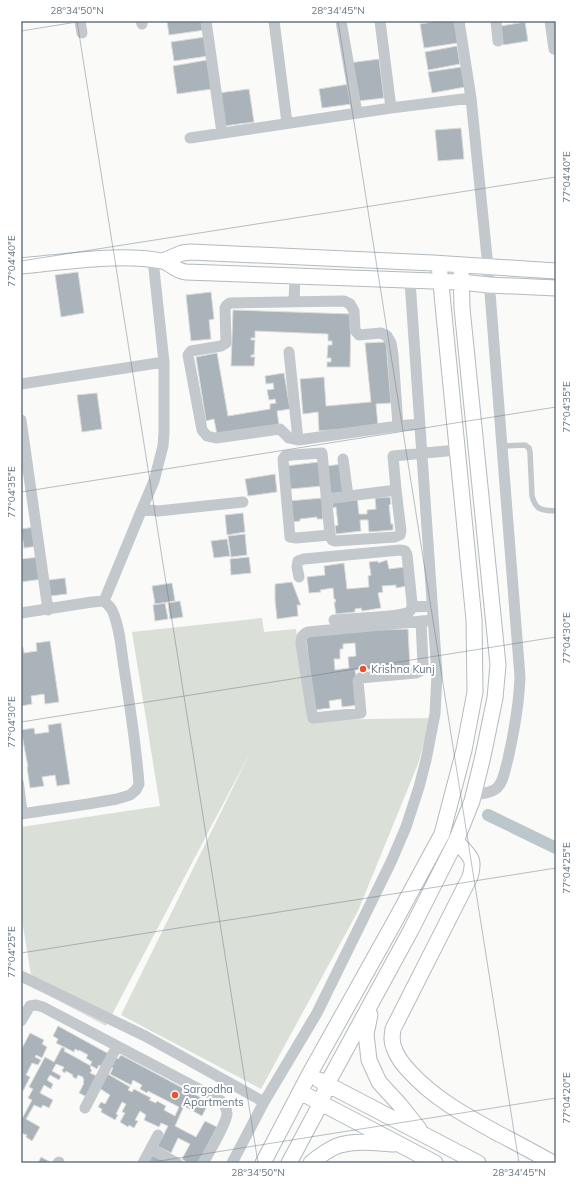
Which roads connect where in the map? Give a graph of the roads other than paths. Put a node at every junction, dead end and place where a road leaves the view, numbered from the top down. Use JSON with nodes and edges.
{"nodes":[{"id":1,"x":80,"y":21,"type":"edge"},
{"id":2,"x":206,"y":21,"type":"edge"},
{"id":3,"x":274,"y":21,"type":"edge"},
{"id":4,"x":341,"y":21,"type":"edge"},
{"id":5,"x":380,"y":21,"type":"edge"},
{"id":6,"x":459,"y":21,"type":"edge"},
{"id":7,"x":496,"y":21,"type":"edge"},
{"id":8,"x":550,"y":21,"type":"edge"},
{"id":9,"x":82,"y":33,"type":"dead end"},
{"id":10,"x":498,"y":42,"type":"dead end"},
{"id":11,"x":554,"y":49,"type":"dead end"},
{"id":12,"x":471,"y":98,"type":"junction"},
{"id":13,"x":391,"y":108,"type":"junction"},
{"id":14,"x":357,"y":113,"type":"junction"},
{"id":15,"x":287,"y":123,"type":"junction"},
{"id":16,"x":222,"y":133,"type":"junction"},
{"id":17,"x":190,"y":138,"type":"dead end"},
{"id":18,"x":158,"y":261,"type":"junction"},
{"id":19,"x":439,"y":264,"type":"junction"},
{"id":20,"x":461,"y":265,"type":"junction"},
{"id":21,"x":21,"y":266,"type":"edge"},
{"id":22,"x":488,"y":266,"type":"junction"},
{"id":23,"x":556,"y":271,"type":"edge"},
{"id":24,"x":295,"y":276,"type":"junction"},
{"id":25,"x":410,"y":281,"type":"junction"},
{"id":26,"x":441,"y":282,"type":"junction"},
{"id":27,"x":461,"y":282,"type":"junction"},
{"id":28,"x":489,"y":285,"type":"junction"},
{"id":29,"x":556,"y":288,"type":"edge"},
{"id":30,"x":294,"y":302,"type":"junction"},
{"id":31,"x":289,"y":352,"type":"dead end"},
{"id":32,"x":164,"y":362,"type":"junction"},
{"id":33,"x":21,"y":384,"type":"edge"},
{"id":34,"x":21,"y":420,"type":"edge"},
{"id":35,"x":420,"y":424,"type":"junction"},
{"id":36,"x":398,"y":426,"type":"junction"},
{"id":37,"x":298,"y":440,"type":"junction"},
{"id":38,"x":502,"y":446,"type":"junction"},
{"id":39,"x":457,"y":450,"type":"junction"},
{"id":40,"x":422,"y":453,"type":"junction"},
{"id":41,"x":344,"y":458,"type":"dead end"},
{"id":42,"x":396,"y":490,"type":"junction"},
{"id":43,"x":348,"y":496,"type":"junction"},
{"id":44,"x":326,"y":499,"type":"junction"},
{"id":45,"x":243,"y":502,"type":"dead end"},
{"id":46,"x":142,"y":509,"type":"junction"},
{"id":47,"x":556,"y":511,"type":"edge"},
{"id":48,"x":330,"y":535,"type":"junction"},
{"id":49,"x":299,"y":577,"type":"dead end"},
{"id":50,"x":104,"y":601,"type":"junction"},
{"id":51,"x":432,"y":606,"type":"junction"},
{"id":52,"x":412,"y":607,"type":"junction"},
{"id":53,"x":48,"y":610,"type":"junction"},
{"id":54,"x":21,"y":614,"type":"edge"},
{"id":55,"x":334,"y":620,"type":"dead end"},
{"id":56,"x":433,"y":620,"type":"junction"},
{"id":57,"x":420,"y":621,"type":"junction"},
{"id":58,"x":21,"y":782,"type":"edge"},
{"id":59,"x":473,"y":795,"type":"junction"},
{"id":60,"x":23,"y":814,"type":"edge"},
{"id":61,"x":456,"y":842,"type":"junction"},
{"id":62,"x":21,"y":976,"type":"edge"},
{"id":63,"x":372,"y":1002,"type":"junction"},
{"id":64,"x":21,"y":1020,"type":"edge"},
{"id":65,"x":117,"y":1046,"type":"junction"},
{"id":66,"x":309,"y":1075,"type":"junction"},
{"id":67,"x":328,"y":1084,"type":"junction"},
{"id":68,"x":300,"y":1092,"type":"junction"},
{"id":69,"x":264,"y":1102,"type":"junction"},
{"id":70,"x":320,"y":1102,"type":"junction"},
{"id":71,"x":85,"y":1108,"type":"dead end"},
{"id":72,"x":422,"y":1133,"type":"junction"},
{"id":73,"x":158,"y":1135,"type":"dead end"},
{"id":74,"x":400,"y":1145,"type":"junction"},
{"id":75,"x":151,"y":1149,"type":"junction"},
{"id":76,"x":143,"y":1163,"type":"edge"},
{"id":77,"x":177,"y":1163,"type":"edge"},
{"id":78,"x":203,"y":1163,"type":"edge"},
{"id":79,"x":232,"y":1163,"type":"edge"},
{"id":80,"x":263,"y":1163,"type":"edge"},
{"id":81,"x":289,"y":1163,"type":"edge"},
{"id":82,"x":311,"y":1163,"type":"edge"},
{"id":83,"x":435,"y":1163,"type":"edge"},
{"id":84,"x":478,"y":1163,"type":"edge"},
{"id":85,"x":553,"y":1163,"type":"edge"}],
"edges":[{"from":1,"to":9,"type":"street"},
{"from":2,"to":16,"type":"street"},
{"from":3,"to":15,"type":"street"},
{"from":4,"to":14,"type":"street"},
{"from":5,"to":13,"type":"street"},
{"from":6,"to":12,"type":"street"},
{"from":7,"to":10,"type":"street"},
{"from":8,"to":11,"type":"street"},
{"from":12,"to":13,"type":"street"},
{"from":12,"to":22,"type":"street"},
{"from":13,"to":14,"type":"street"},
{"from":14,"to":15,"type":"street"},
{"from":15,"to":16,"type":"street"},
{"from":16,"to":17,"type":"street"},
{"from":18,"to":19,"type":"main road"},
{"from":18,"to":21,"type":"main road"},
{"from":18,"to":24,"type":"main road"},
{"from":18,"to":32,"type":"street"},
{"from":19,"to":20,"type":"main road"},
{"from":19,"to":26,"type":"main road"},
{"from":20,"to":22,"type":"main road"},
{"from":20,"to":27,"type":"main road"},
{"from":22,"to":23,"type":"main road"},
{"from":22,"to":28,"type":"street"},
{"from":24,"to":25,"type":"main road"},
{"from":24,"to":30,"type":"street"},
{"from":25,"to":26,"type":"main road"},
{"from":25,"to":35,"type":"street"},
{"from":26,"to":27,"type":"main road"},
{"from":26,"to":39,"type":"main road"},
{"from":27,"to":28,"type":"main road"},
{"from":27,"to":59,"type":"main road"},
{"from":28,"to":29,"type":"main road"},
{"from":28,"to":38,"type":"street"},
{"from":30,"to":36,"type":"street"},
{"from":30,"to":37,"type":"street"},
{"from":31,"to":37,"type":"street"},
{"from":32,"to":33,"type":"street"},
{"from":32,"to":46,"type":"street"},
{"from":34,"to":53,"type":"street"},
{"from":35,"to":36,"type":"street"},
{"from":35,"to":40,"type":"street"},
{"from":36,"to":37,"type":"street"},
{"from":38,"to":47,"type":"lane"},
{"from":38,"to":59,"type":"street"},
{"from":39,"to":40,"type":"street"},
{"from":39,"to":66,"type":"main road"},
{"from":40,"to":42,"type":"street"},
{"from":40,"to":51,"type":"street"},
{"from":41,"to":43,"type":"street"},
{"from":42,"to":43,"type":"street"},
{"from":42,"to":48,"type":"street"},
{"from":43,"to":44,"type":"street"},
{"from":44,"to":48,"type":"street"},
{"from":44,"to":48,"type":"street"},
{"from":45,"to":46,"type":"street"},
{"from":46,"to":50,"type":"street"},
{"from":49,"to":52,"type":"street"},
{"from":50,"to":53,"type":"street"},
{"from":50,"to":60,"type":"street"},
{"from":51,"to":52,"type":"street"},
{"from":51,"to":56,"type":"street"},
{"from":52,"to":55,"type":"street"},
{"from":53,"to":54,"type":"street"},
{"from":56,"to":57,"type":"street"},
{"from":56,"to":69,"type":"street"},
{"from":57,"to":57,"type":"street"},
{"from":58,"to":60,"type":"lane"},
{"from":59,"to":61,"type":"main road"},
{"from":61,"to":63,"type":"main road"},
{"from":61,"to":85,"type":"main road"},
{"from":62,"to":69,"type":"street"},
{"from":63,"to":67,"type":"main road"},
{"from":63,"to":72,"type":"main road"},
{"from":64,"to":65,"type":"street"},
{"from":65,"to":71,"type":"street"},
{"from":65,"to":78,"type":"street"},
{"from":66,"to":67,"type":"main road"},
{"from":66,"to":68,"type":"main road"},
{"from":67,"to":70,"type":"main road"},
{"from":67,"to":72,"type":"main road"},
{"from":68,"to":70,"type":"main road"},
{"from":68,"to":80,"type":"main road"},
{"from":69,"to":79,"type":"street"},
{"from":70,"to":74,"type":"main road"},
{"from":70,"to":81,"type":"main road"},
{"from":72,"to":84,"type":"main road"},
{"from":73,"to":75,"type":"street"},
{"from":74,"to":82,"type":"main road"},
{"from":74,"to":83,"type":"main road"},
{"from":75,"to":76,"type":"street"},
{"from":75,"to":77,"type":"street"}]}
